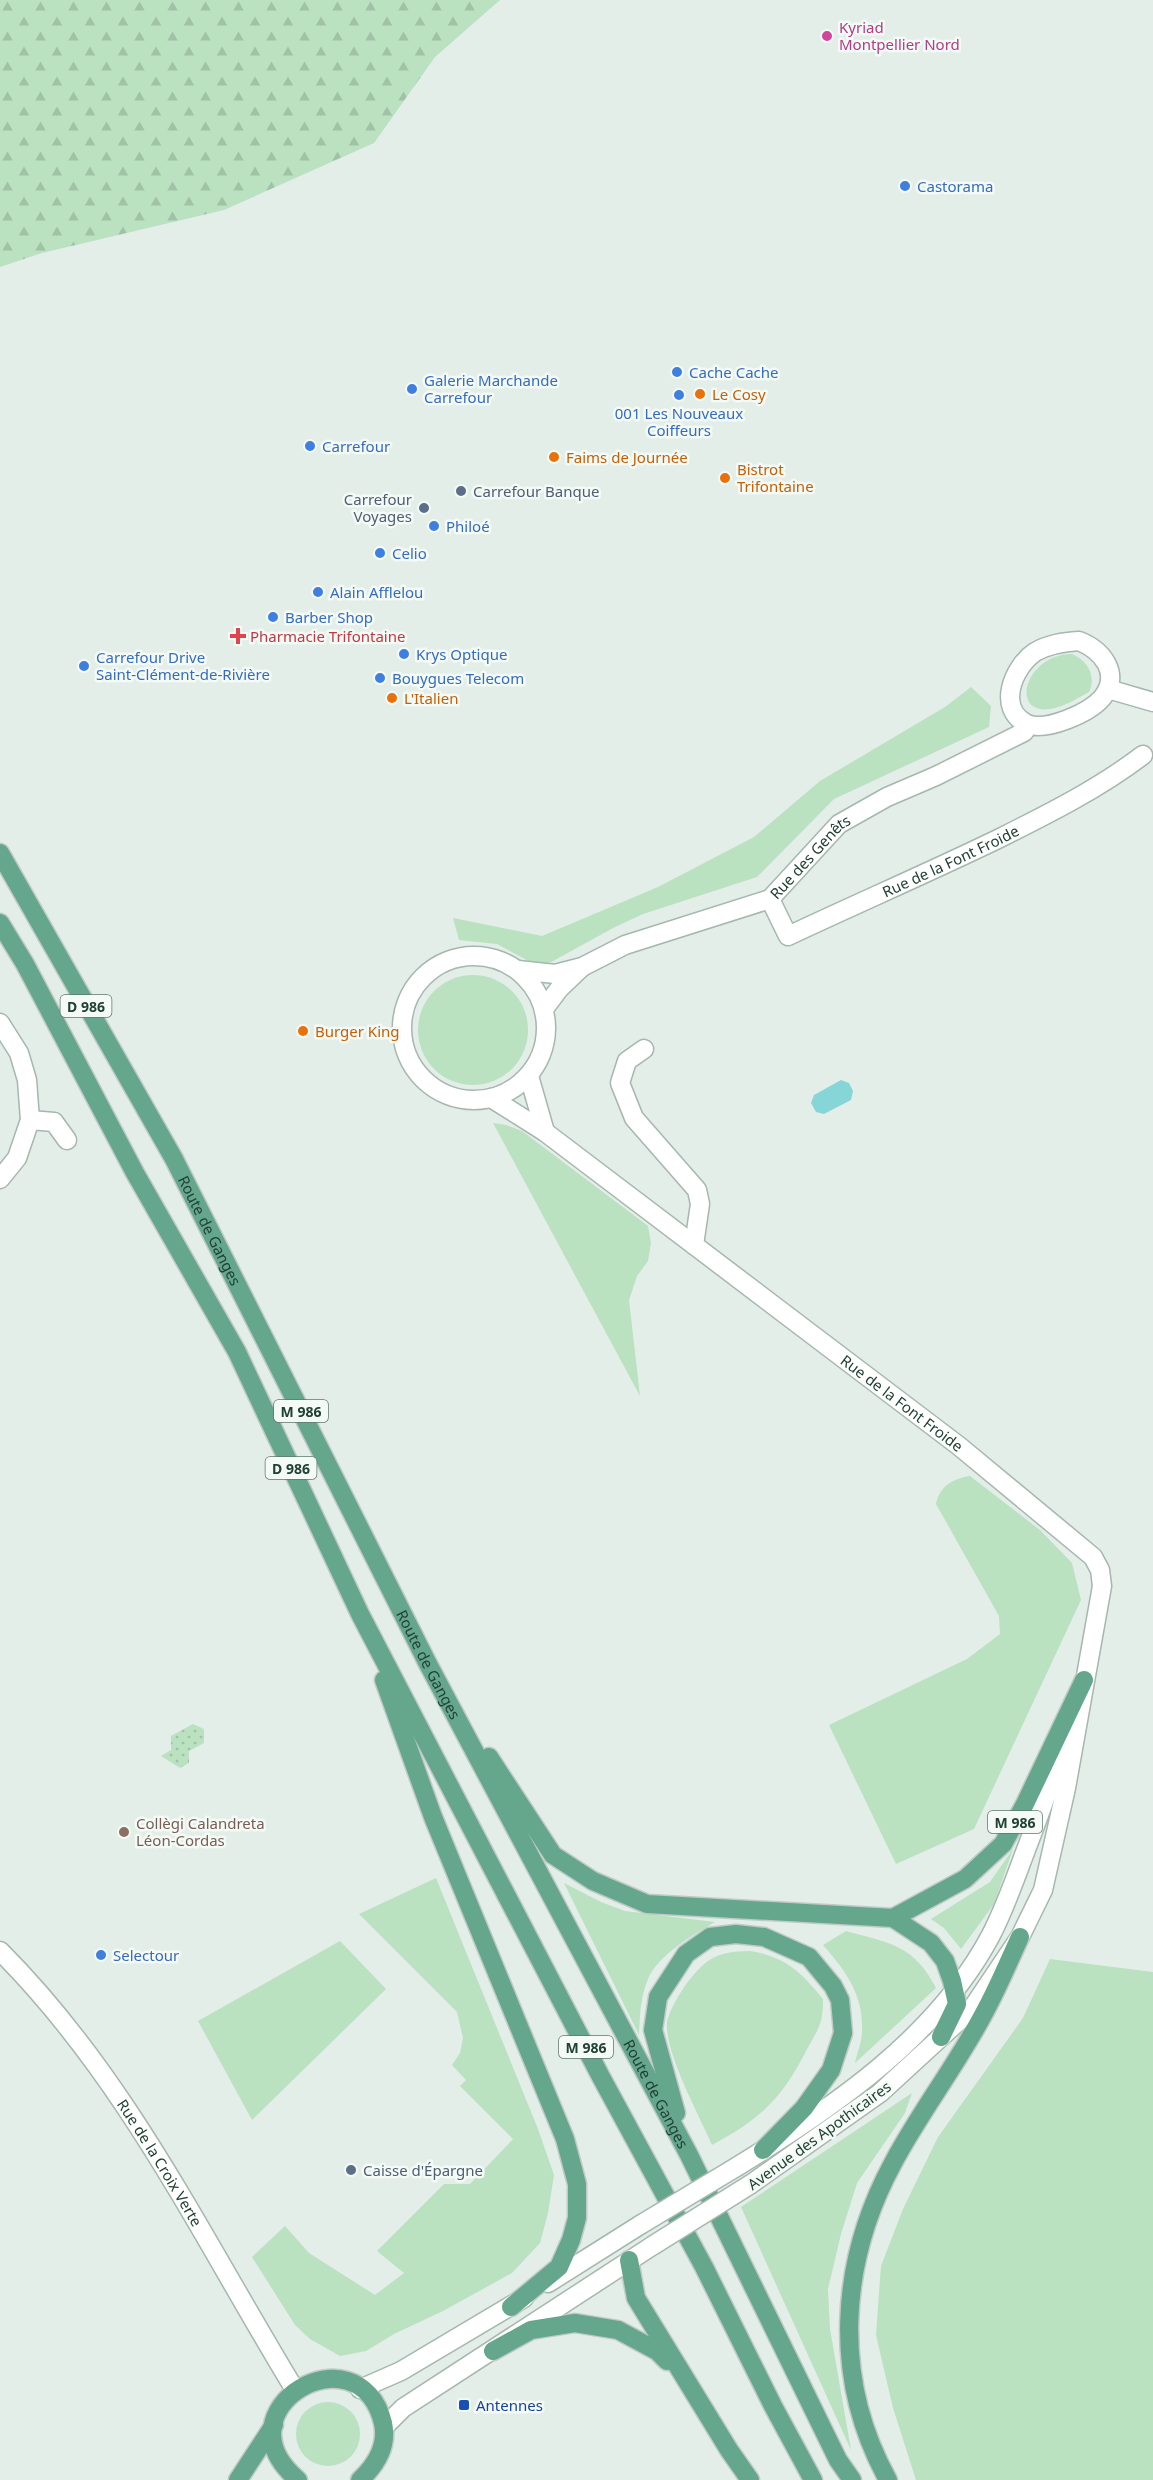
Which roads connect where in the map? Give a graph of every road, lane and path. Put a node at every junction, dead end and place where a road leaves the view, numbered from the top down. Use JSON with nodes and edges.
{"nodes":[{"id":1,"x":1107,"y":688,"type":"junction"},
{"id":2,"x":1153,"y":702,"type":"edge"},
{"id":3,"x":1029,"y":725,"type":"junction"},
{"id":4,"x":1143,"y":756,"type":"dead end"},
{"id":5,"x":0,"y":853,"type":"edge"},
{"id":6,"x":770,"y":899,"type":"junction"},
{"id":7,"x":0,"y":923,"type":"edge"},
{"id":8,"x":582,"y":967,"type":"junction"},
{"id":9,"x":518,"y":970,"type":"junction"},
{"id":10,"x":544,"y":1009,"type":"junction"},
{"id":11,"x":0,"y":1023,"type":"edge"},
{"id":12,"x":644,"y":1049,"type":"dead end"},
{"id":13,"x":528,"y":1076,"type":"junction"},
{"id":14,"x":490,"y":1098,"type":"junction"},
{"id":15,"x":30,"y":1120,"type":"junction"},
{"id":16,"x":544,"y":1131,"type":"junction"},
{"id":17,"x":68,"y":1140,"type":"dead end"},
{"id":18,"x":174,"y":1159,"type":"joint"},
{"id":19,"x":0,"y":1179,"type":"edge"},
{"id":20,"x":694,"y":1245,"type":"junction"},
{"id":21,"x":1100,"y":1570,"type":"joint"},
{"id":22,"x":360,"y":1614,"type":"junction"},
{"id":23,"x":428,"y":1664,"type":"junction"},
{"id":24,"x":1084,"y":1680,"type":"junction"},
{"id":25,"x":893,"y":1918,"type":"junction"},
{"id":26,"x":1020,"y":1937,"type":"junction"},
{"id":27,"x":0,"y":1950,"type":"edge"},
{"id":28,"x":954,"y":1990,"type":"junction"},
{"id":29,"x":942,"y":2037,"type":"junction"},
{"id":30,"x":763,"y":2150,"type":"junction"},
{"id":31,"x":690,"y":2155,"type":"junction"},
{"id":32,"x":744,"y":2175,"type":"junction"},
{"id":33,"x":646,"y":2235,"type":"junction"},
{"id":34,"x":629,"y":2260,"type":"junction"},
{"id":35,"x":511,"y":2307,"type":"junction"},
{"id":36,"x":493,"y":2351,"type":"junction"},
{"id":37,"x":687,"y":2383,"type":"junction"},
{"id":38,"x":360,"y":2389,"type":"junction"},
{"id":39,"x":296,"y":2390,"type":"junction"},
{"id":40,"x":274,"y":2425,"type":"junction"},
{"id":41,"x":384,"y":2427,"type":"junction"},
{"id":42,"x":238,"y":2480,"type":"edge"},
{"id":43,"x":298,"y":2480,"type":"edge"},
{"id":44,"x":360,"y":2480,"type":"edge"},
{"id":45,"x":750,"y":2480,"type":"edge"},
{"id":46,"x":813,"y":2480,"type":"edge"},
{"id":47,"x":852,"y":2480,"type":"edge"},
{"id":48,"x":888,"y":2480,"type":"edge"}],
"edges":[{"from":1,"to":2,"type":"street"},
{"from":1,"to":3,"type":"street"},
{"from":1,"to":3,"type":"street"},
{"from":3,"to":6,"type":"street","name":"Rue des Genêts"},
{"from":4,"to":6,"type":"street","name":"Rue de la Font Froide"},
{"from":5,"to":18,"type":"main road","name":"Route de Ganges","number":"D 986"},
{"from":6,"to":8,"type":"street","name":"Rue des Genêts"},
{"from":7,"to":22,"type":"main road","number":"D 986"},
{"from":8,"to":9,"type":"street","name":"Rue des Genêts"},
{"from":8,"to":10,"type":"street","name":"Rue des Genêts"},
{"from":9,"to":10,"type":"street"},
{"from":9,"to":14,"type":"street"},
{"from":10,"to":13,"type":"street"},
{"from":11,"to":15,"type":"street"},
{"from":12,"to":20,"type":"street"},
{"from":13,"to":14,"type":"street"},
{"from":13,"to":16,"type":"street"},
{"from":14,"to":16,"type":"street","name":"Rue de la Font Froide"},
{"from":15,"to":17,"type":"street"},
{"from":15,"to":19,"type":"street"},
{"from":16,"to":20,"type":"street","name":"Rue de la Font Froide"},
{"from":18,"to":23,"type":"main road","name":"Route de Ganges","number":"M 986"},
{"from":20,"to":21,"type":"street","name":"Rue de la Font Froide"},
{"from":21,"to":24,"type":"street","name":"Avenue des Apothicaires"},
{"from":22,"to":35,"type":"main road"},
{"from":22,"to":46,"type":"main road","number":"M 986"},
{"from":23,"to":25,"type":"main road","number":"M 986"},
{"from":23,"to":31,"type":"main road","name":"Route de Ganges","number":"M 986"},
{"from":24,"to":25,"type":"main road","number":"M 986"},
{"from":24,"to":26,"type":"street","name":"Avenue des Apothicaires"},
{"from":24,"to":28,"type":"street","name":"Avenue des Apothicaires"},
{"from":25,"to":28,"type":"main road"},
{"from":26,"to":29,"type":"street","name":"Avenue des Apothicaires"},
{"from":26,"to":48,"type":"main road"},
{"from":27,"to":39,"type":"street","name":"Rue de la Croix Verte"},
{"from":28,"to":29,"type":"main road"},
{"from":28,"to":30,"type":"street","name":"Avenue des Apothicaires"},
{"from":29,"to":32,"type":"street","name":"Avenue des Apothicaires"},
{"from":30,"to":31,"type":"main road","number":"M 986"},
{"from":30,"to":32,"type":"street","name":"Avenue des Apothicaires"},
{"from":31,"to":47,"type":"main road","name":"Route de Ganges","number":"M 986"},
{"from":32,"to":33,"type":"street","name":"Avenue des Apothicaires","bridge":true},
{"from":33,"to":34,"type":"street","name":"Avenue des Apothicaires"},
{"from":33,"to":35,"type":"street","name":"Avenue des Apothicaires"},
{"from":34,"to":36,"type":"street","name":"Avenue des Apothicaires"},
{"from":34,"to":37,"type":"main road"},
{"from":35,"to":38,"type":"street","name":"Avenue des Apothicaires"},
{"from":36,"to":37,"type":"main road"},
{"from":36,"to":41,"type":"street","name":"Avenue des Apothicaires"},
{"from":37,"to":45,"type":"main road"},
{"from":38,"to":39,"type":"main road"},
{"from":38,"to":41,"type":"main road"},
{"from":39,"to":40,"type":"main road"},
{"from":40,"to":42,"type":"main road"},
{"from":40,"to":43,"type":"main road"},
{"from":41,"to":44,"type":"main road"}]}
